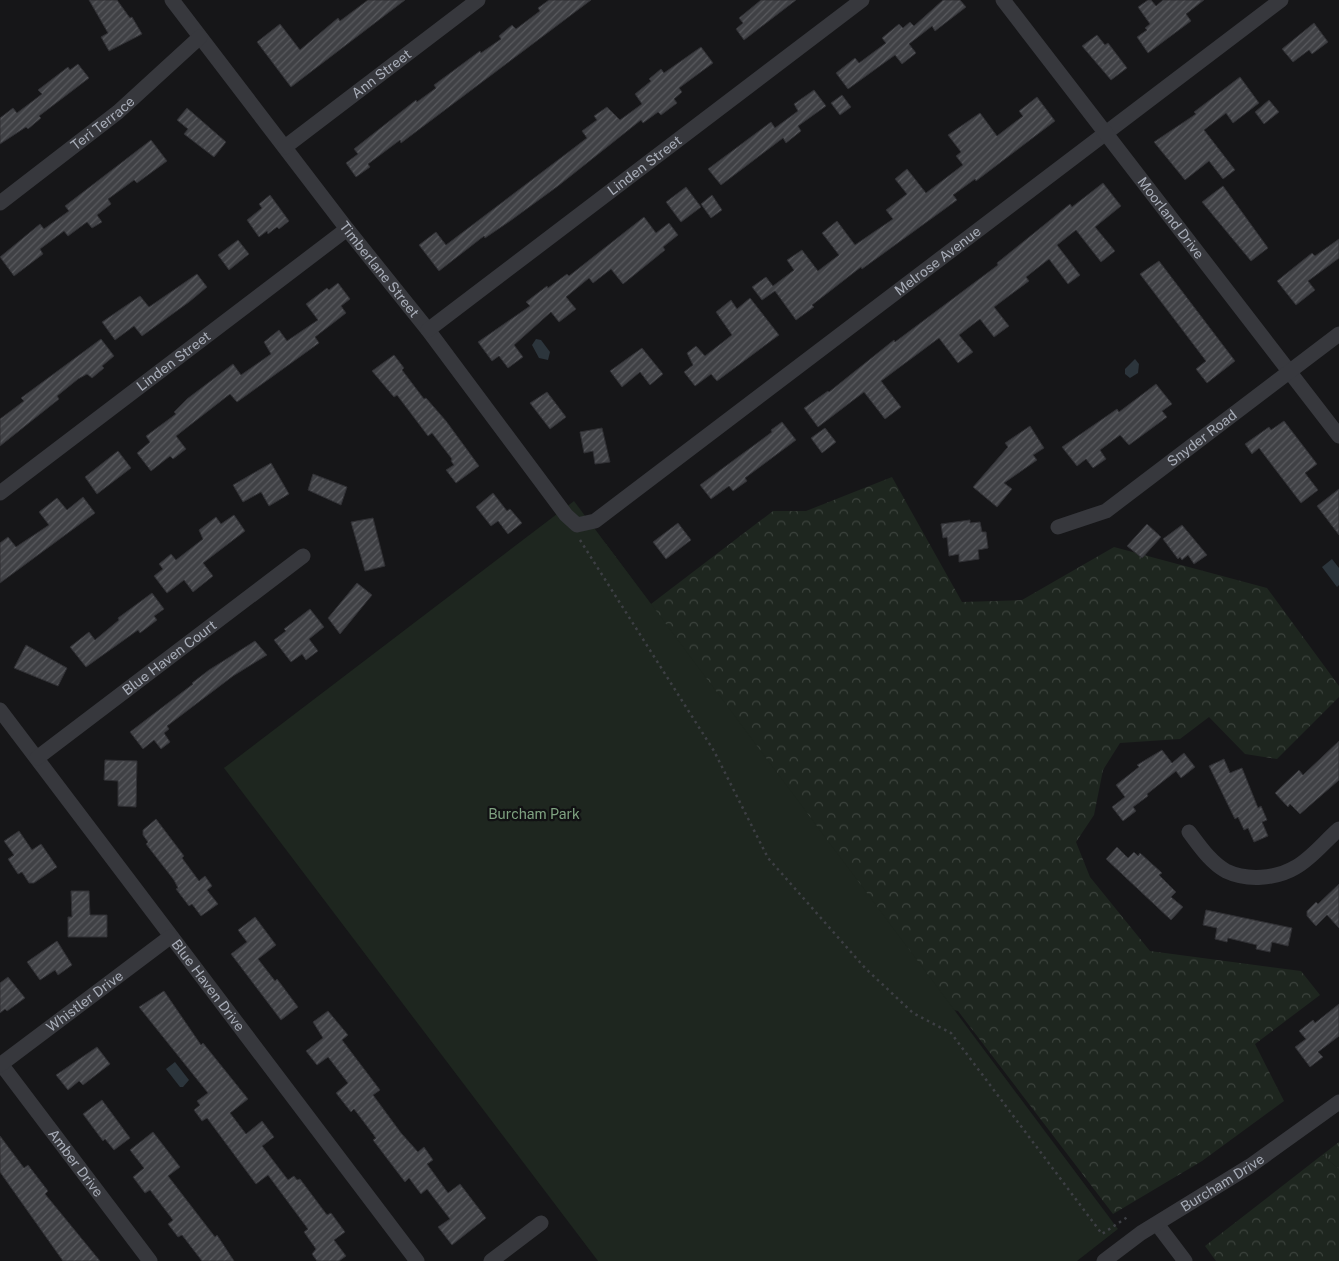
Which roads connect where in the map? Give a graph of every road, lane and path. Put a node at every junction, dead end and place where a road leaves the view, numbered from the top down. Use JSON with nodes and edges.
{"nodes":[{"id":1,"x":172,"y":0,"type":"edge"},
{"id":2,"x":478,"y":0,"type":"edge"},
{"id":3,"x":862,"y":0,"type":"edge"},
{"id":4,"x":1004,"y":0,"type":"edge"},
{"id":5,"x":1281,"y":0,"type":"edge"},
{"id":6,"x":200,"y":37,"type":"junction"},
{"id":7,"x":1107,"y":132,"type":"junction"},
{"id":8,"x":284,"y":147,"type":"junction"},
{"id":9,"x":0,"y":203,"type":"edge"},
{"id":10,"x":347,"y":229,"type":"junction"},
{"id":11,"x":428,"y":330,"type":"junction"},
{"id":12,"x":1339,"y":334,"type":"edge"},
{"id":13,"x":1290,"y":372,"type":"junction"},
{"id":14,"x":1339,"y":436,"type":"edge"},
{"id":15,"x":0,"y":493,"type":"edge"},
{"id":16,"x":577,"y":524,"type":"junction"},
{"id":17,"x":1058,"y":526,"type":"dead end"},
{"id":18,"x":303,"y":556,"type":"dead end"},
{"id":19,"x":0,"y":710,"type":"edge"},
{"id":20,"x":36,"y":758,"type":"junction"},
{"id":21,"x":1339,"y":829,"type":"edge"},
{"id":22,"x":1189,"y":832,"type":"dead end"},
{"id":23,"x":170,"y":937,"type":"junction"},
{"id":24,"x":1,"y":1065,"type":"edge"},
{"id":25,"x":1339,"y":1102,"type":"edge"},
{"id":26,"x":1129,"y":1216,"type":"dead end"},
{"id":27,"x":541,"y":1223,"type":"dead end"},
{"id":28,"x":1157,"y":1224,"type":"junction"},
{"id":29,"x":150,"y":1261,"type":"edge"},
{"id":30,"x":417,"y":1261,"type":"edge"},
{"id":31,"x":491,"y":1261,"type":"edge"},
{"id":32,"x":1104,"y":1261,"type":"edge"},
{"id":33,"x":1186,"y":1261,"type":"edge"}],
"edges":[{"from":1,"to":6,"type":"street","name":"Timberlane Street"},
{"from":2,"to":8,"type":"street","name":"Ann Street"},
{"from":3,"to":11,"type":"street","name":"Linden Street"},
{"from":4,"to":7,"type":"street","name":"Moorland Drive"},
{"from":5,"to":7,"type":"street","name":"Melrose Avenue"},
{"from":6,"to":8,"type":"street","name":"Timberlane Street"},
{"from":6,"to":9,"type":"street","name":"Teri Terrace"},
{"from":7,"to":13,"type":"street","name":"Moorland Drive"},
{"from":7,"to":16,"type":"street","name":"Melrose Avenue"},
{"from":8,"to":10,"type":"street","name":"Timberlane Street"},
{"from":10,"to":11,"type":"street","name":"Timberlane Street"},
{"from":10,"to":15,"type":"street","name":"Linden Street"},
{"from":11,"to":16,"type":"street","name":"Timberlane Street"},
{"from":12,"to":13,"type":"street","name":"Snyder Road"},
{"from":13,"to":14,"type":"street","name":"Moorland Drive"},
{"from":13,"to":17,"type":"street","name":"Snyder Road"},
{"from":16,"to":26,"type":"path"},
{"from":18,"to":20,"type":"street","name":"Blue Haven Court"},
{"from":19,"to":20,"type":"street","name":"Blue Haven Drive"},
{"from":20,"to":23,"type":"street","name":"Blue Haven Drive"},
{"from":21,"to":22,"type":"street"},
{"from":23,"to":24,"type":"street","name":"Whistler Drive"},
{"from":23,"to":30,"type":"street","name":"Blue Haven Drive"},
{"from":24,"to":29,"type":"street","name":"Amber Drive"},
{"from":25,"to":28,"type":"street","name":"Burcham Drive"},
{"from":27,"to":31,"type":"street"},
{"from":28,"to":32,"type":"street","name":"Burcham Drive"},
{"from":28,"to":33,"type":"street"}]}
